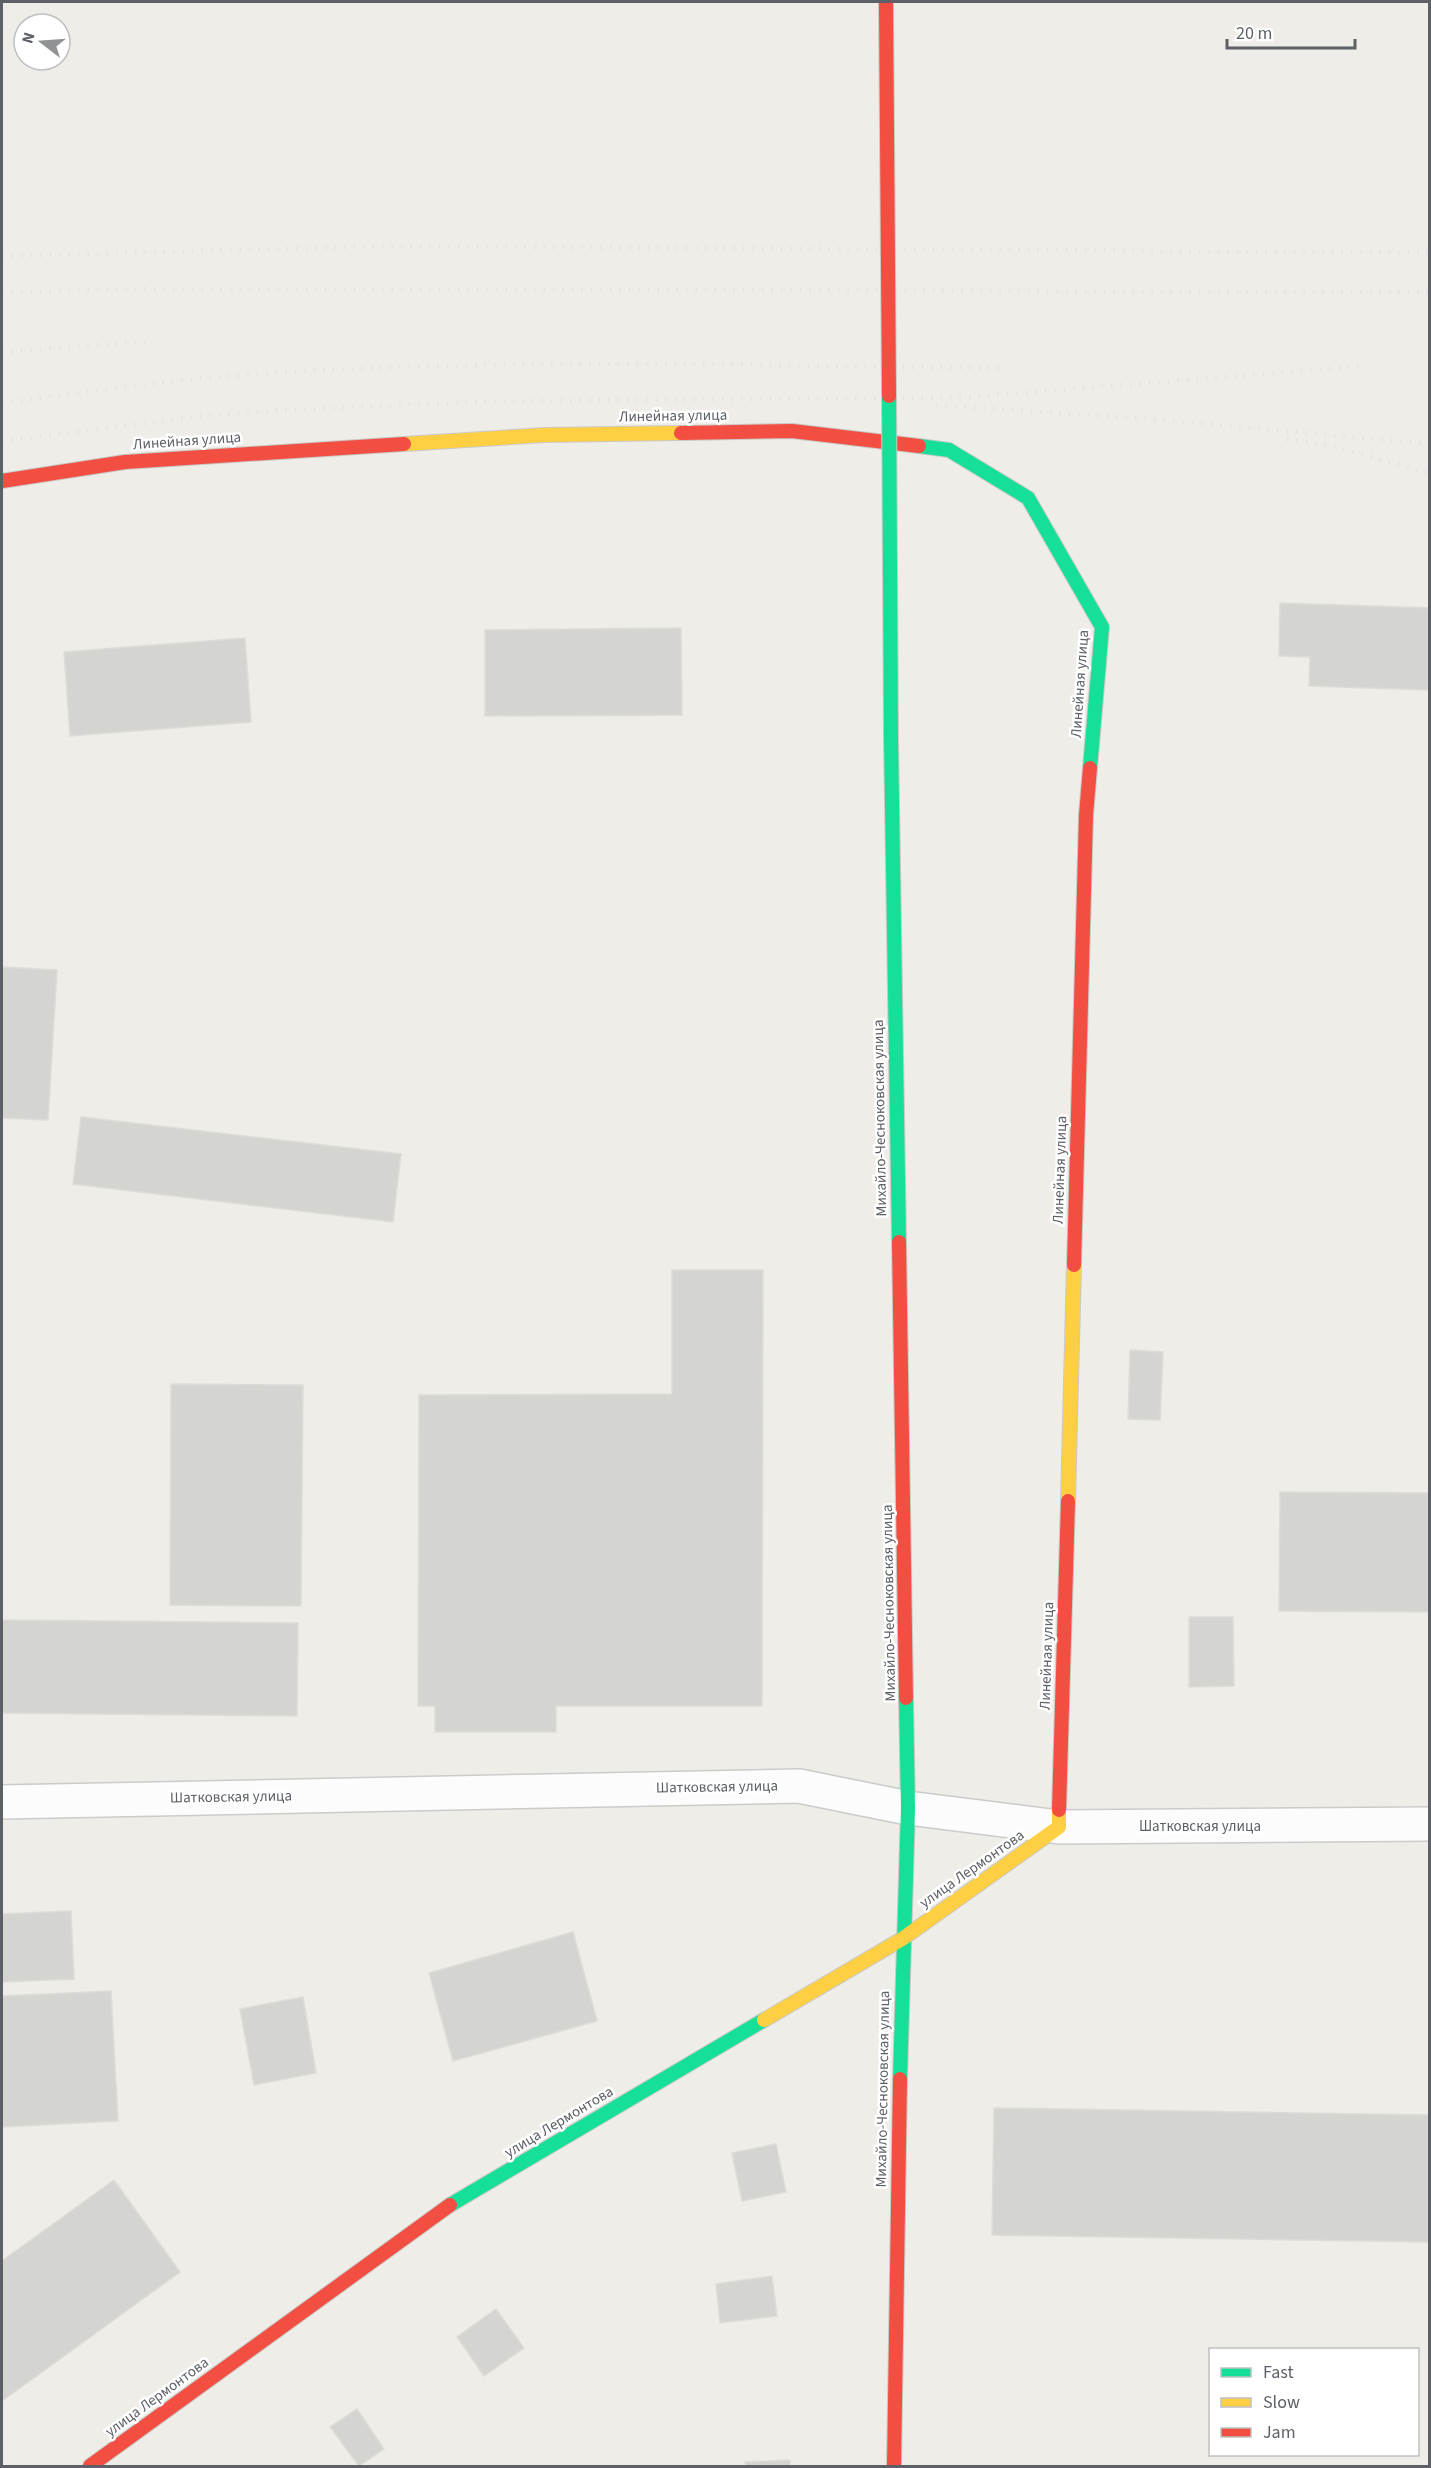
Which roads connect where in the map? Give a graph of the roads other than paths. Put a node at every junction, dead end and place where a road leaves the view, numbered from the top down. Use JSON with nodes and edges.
{"nodes":[{"id":1,"x":886,"y":2,"type":"edge"},
{"id":2,"x":2,"y":482,"type":"edge"},
{"id":3,"x":2,"y":1802,"type":"edge"},
{"id":4,"x":908,"y":1808,"type":"junction"},
{"id":5,"x":1430,"y":1824,"type":"edge"},
{"id":6,"x":1059,"y":1827,"type":"junction"},
{"id":7,"x":902,"y":1939,"type":"junction"},
{"id":8,"x":90,"y":2466,"type":"edge"},
{"id":9,"x":894,"y":2466,"type":"edge"}],
"edges":[{"from":1,"to":4,"type":"street","name":"Михайло-Чесноковская улица","bridge":true},
{"from":2,"to":6,"type":"street","name":"Линейная улица"},
{"from":3,"to":4,"type":"street","name":"Шатковская улица"},
{"from":4,"to":6,"type":"street","name":"Шатковская улица"},
{"from":4,"to":7,"type":"street","name":"Михайло-Чесноковская улица"},
{"from":5,"to":6,"type":"street","name":"Шатковская улица"},
{"from":6,"to":7,"type":"street","name":"улица Лермонтова"},
{"from":7,"to":8,"type":"street","name":"улица Лермонтова"},
{"from":7,"to":9,"type":"street","name":"Михайло-Чесноковская улица"}]}
